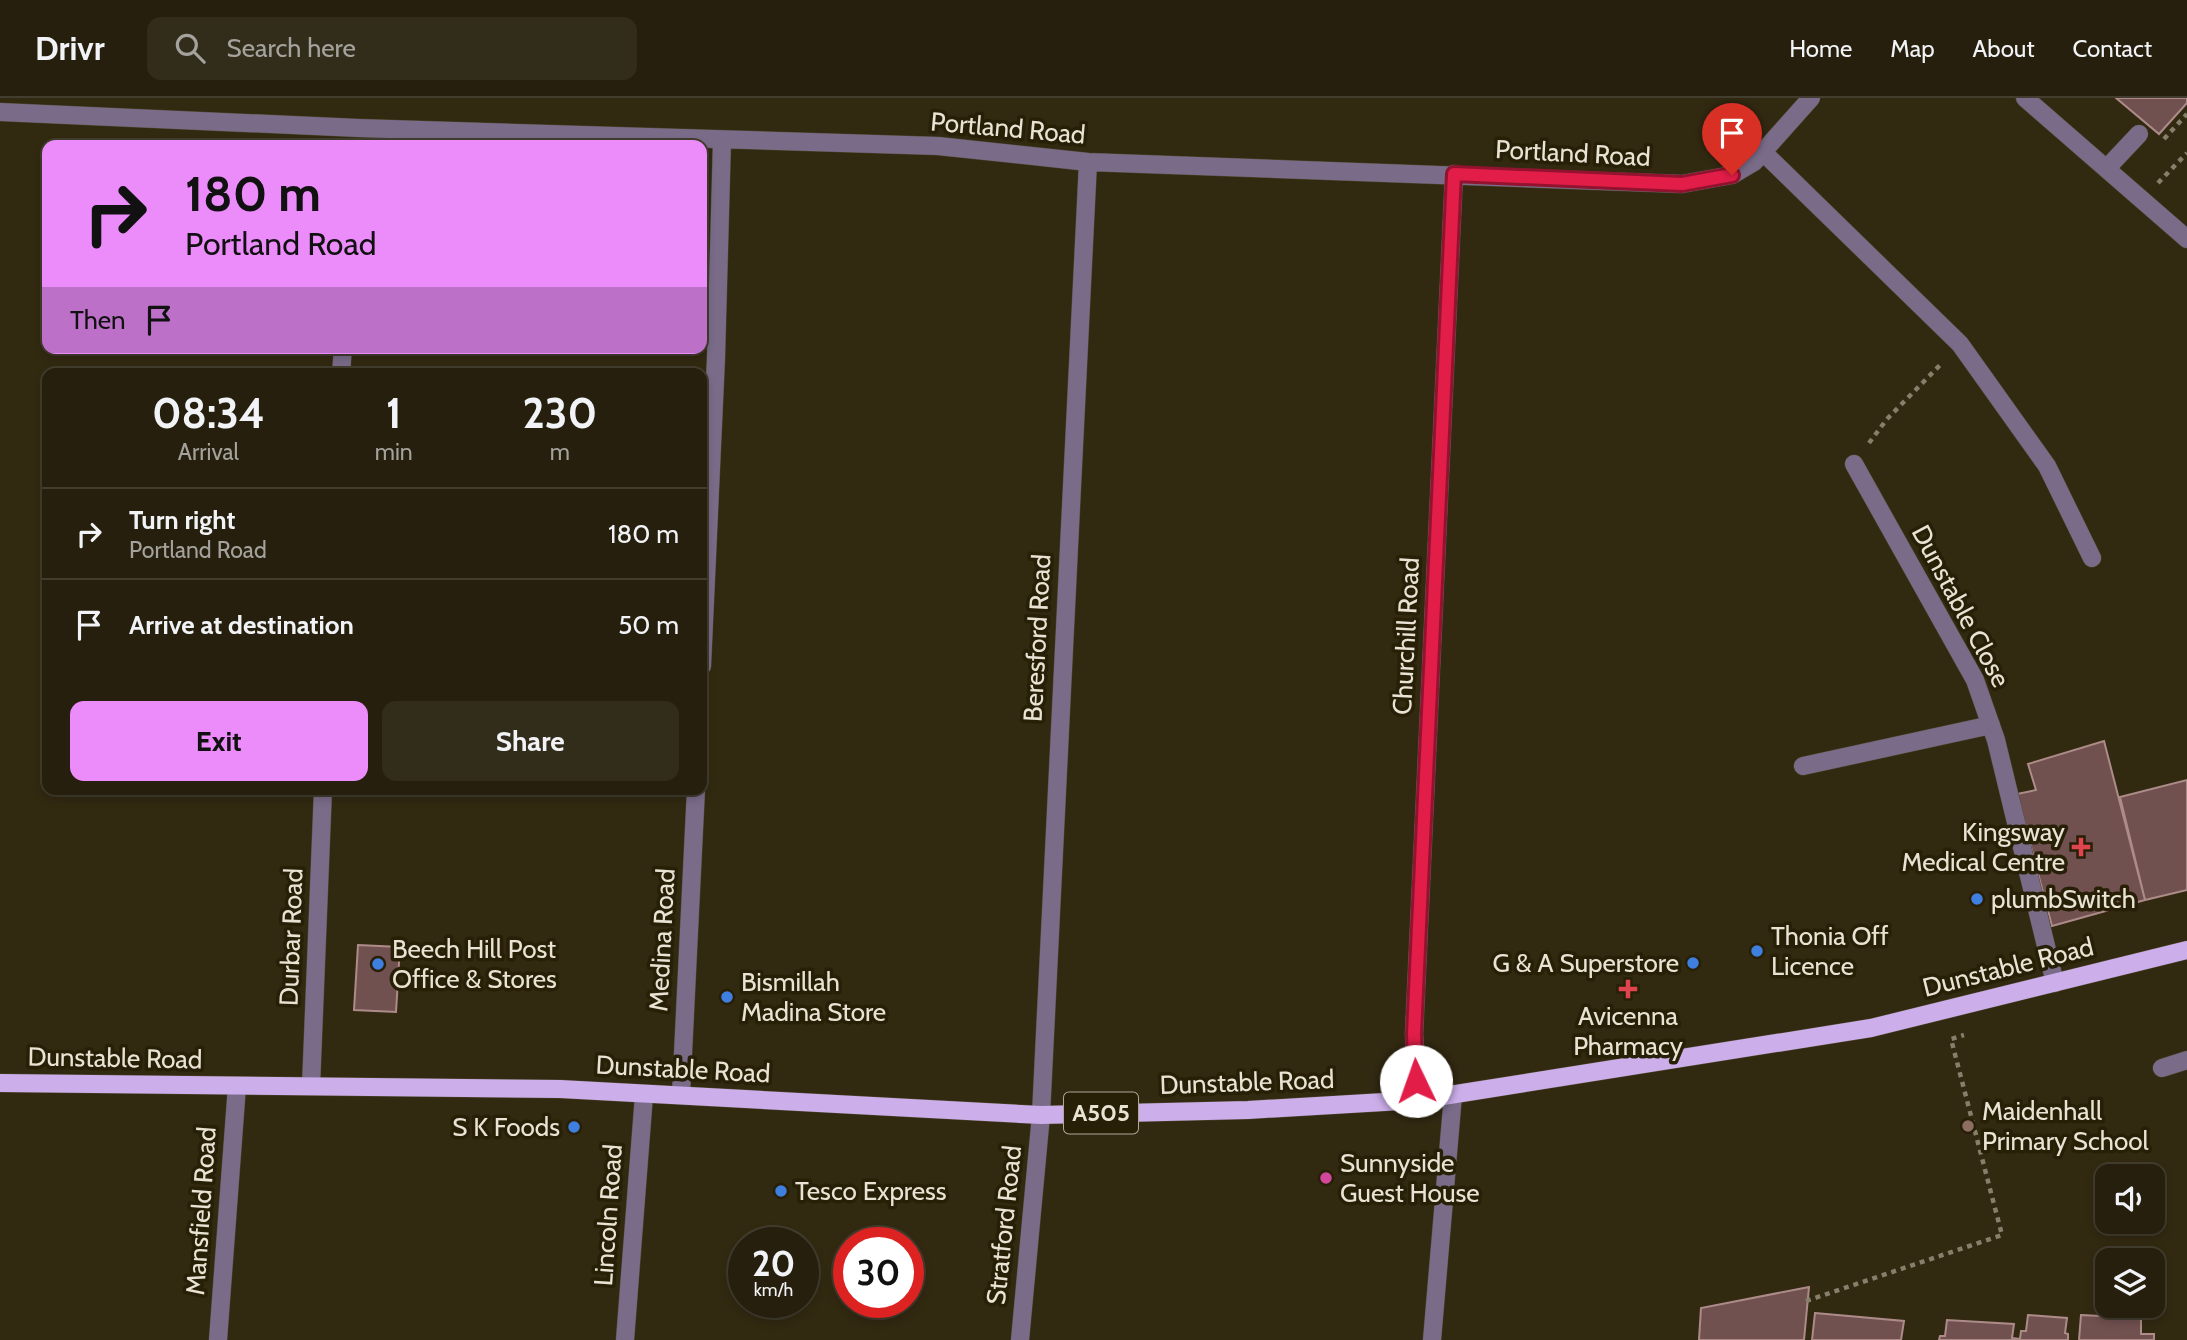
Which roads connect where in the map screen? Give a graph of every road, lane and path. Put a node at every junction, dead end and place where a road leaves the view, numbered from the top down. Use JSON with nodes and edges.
{"nodes":[{"id":1,"x":1811,"y":98,"type":"edge"},
{"id":2,"x":2025,"y":98,"type":"edge"},
{"id":3,"x":0,"y":111,"type":"edge"},
{"id":4,"x":2187,"y":114,"type":"edge"},
{"id":5,"x":2139,"y":134,"type":"dead end"},
{"id":6,"x":357,"y":136,"type":"edge"},
{"id":7,"x":722,"y":140,"type":"junction"},
{"id":8,"x":2158,"y":146,"type":"dead end"},
{"id":9,"x":1763,"y":152,"type":"junction"},
{"id":10,"x":2187,"y":153,"type":"edge"},
{"id":11,"x":1088,"y":162,"type":"junction"},
{"id":12,"x":2107,"y":168,"type":"junction"},
{"id":13,"x":1454,"y":174,"type":"junction"},
{"id":14,"x":2143,"y":199,"type":"junction"},
{"id":15,"x":2187,"y":239,"type":"edge"},
{"id":16,"x":1952,"y":352,"type":"dead end"},
{"id":17,"x":1854,"y":464,"type":"joint"},
{"id":18,"x":707,"y":557,"type":"edge"},
{"id":19,"x":2092,"y":558,"type":"dead end"},
{"id":20,"x":1991,"y":725,"type":"junction"},
{"id":21,"x":1803,"y":766,"type":"dead end"},
{"id":22,"x":323,"y":795,"type":"edge"},
{"id":23,"x":696,"y":795,"type":"edge"},
{"id":24,"x":2187,"y":950,"type":"edge"},
{"id":25,"x":2055,"y":983,"type":"junction"},
{"id":26,"x":1951,"y":1039,"type":"dead end"},
{"id":27,"x":2187,"y":1060,"type":"edge"},
{"id":28,"x":2162,"y":1068,"type":"dead end"},
{"id":29,"x":0,"y":1083,"type":"edge"},
{"id":30,"x":237,"y":1086,"type":"junction"},
{"id":31,"x":311,"y":1086,"type":"junction"},
{"id":32,"x":681,"y":1094,"type":"junction"},
{"id":33,"x":644,"y":1095,"type":"junction"},
{"id":34,"x":1453,"y":1095,"type":"junction"},
{"id":35,"x":1418,"y":1100,"type":"junction"},
{"id":36,"x":1041,"y":1115,"type":"junction"},
{"id":37,"x":1807,"y":1301,"type":"dead end"},
{"id":38,"x":218,"y":1340,"type":"edge"},
{"id":39,"x":625,"y":1340,"type":"edge"},
{"id":40,"x":1020,"y":1340,"type":"edge"},
{"id":41,"x":1432,"y":1340,"type":"edge"}],
"edges":[{"from":1,"to":9,"type":"street","name":"Portland Road"},
{"from":2,"to":12,"type":"street"},
{"from":3,"to":6,"type":"street","name":"Portland Road"},
{"from":4,"to":8,"type":"path"},
{"from":5,"to":12,"type":"street"},
{"from":6,"to":7,"type":"street","name":"Portland Road"},
{"from":7,"to":11,"type":"street","name":"Portland Road"},
{"from":7,"to":18,"type":"street"},
{"from":9,"to":13,"type":"street","name":"Portland Road"},
{"from":9,"to":19,"type":"street"},
{"from":10,"to":14,"type":"path"},
{"from":11,"to":13,"type":"street","name":"Portland Road"},
{"from":11,"to":36,"type":"street","name":"Beresford Road"},
{"from":12,"to":14,"type":"street"},
{"from":13,"to":35,"type":"street","name":"Churchill Road"},
{"from":14,"to":15,"type":"street"},
{"from":16,"to":17,"type":"path"},
{"from":17,"to":20,"type":"street","name":"Dunstable Close"},
{"from":20,"to":21,"type":"street"},
{"from":20,"to":25,"type":"street","name":"Dunstable Close"},
{"from":22,"to":31,"type":"street","name":"Durbar Road"},
{"from":23,"to":32,"type":"street","name":"Medina Road"},
{"from":24,"to":25,"type":"main road","name":"Dunstable Road","number":"A505"},
{"from":25,"to":34,"type":"main road","name":"Dunstable Road","number":"A505"},
{"from":26,"to":37,"type":"path"},
{"from":27,"to":28,"type":"street"},
{"from":29,"to":30,"type":"main road","name":"Dunstable Road","number":"A505"},
{"from":30,"to":31,"type":"main road","name":"Dunstable Road","number":"A505"},
{"from":30,"to":38,"type":"street","name":"Mansfield Road"},
{"from":31,"to":33,"type":"main road","name":"Dunstable Road","number":"A505"},
{"from":32,"to":33,"type":"main road","name":"Dunstable Road","number":"A505"},
{"from":32,"to":36,"type":"main road","name":"Dunstable Road","number":"A505"},
{"from":33,"to":39,"type":"street","name":"Lincoln Road"},
{"from":34,"to":35,"type":"main road","name":"Dunstable Road","number":"A505"},
{"from":34,"to":41,"type":"street"},
{"from":35,"to":36,"type":"main road","name":"Dunstable Road","number":"A505"},
{"from":36,"to":40,"type":"street","name":"Stratford Road"}]}
